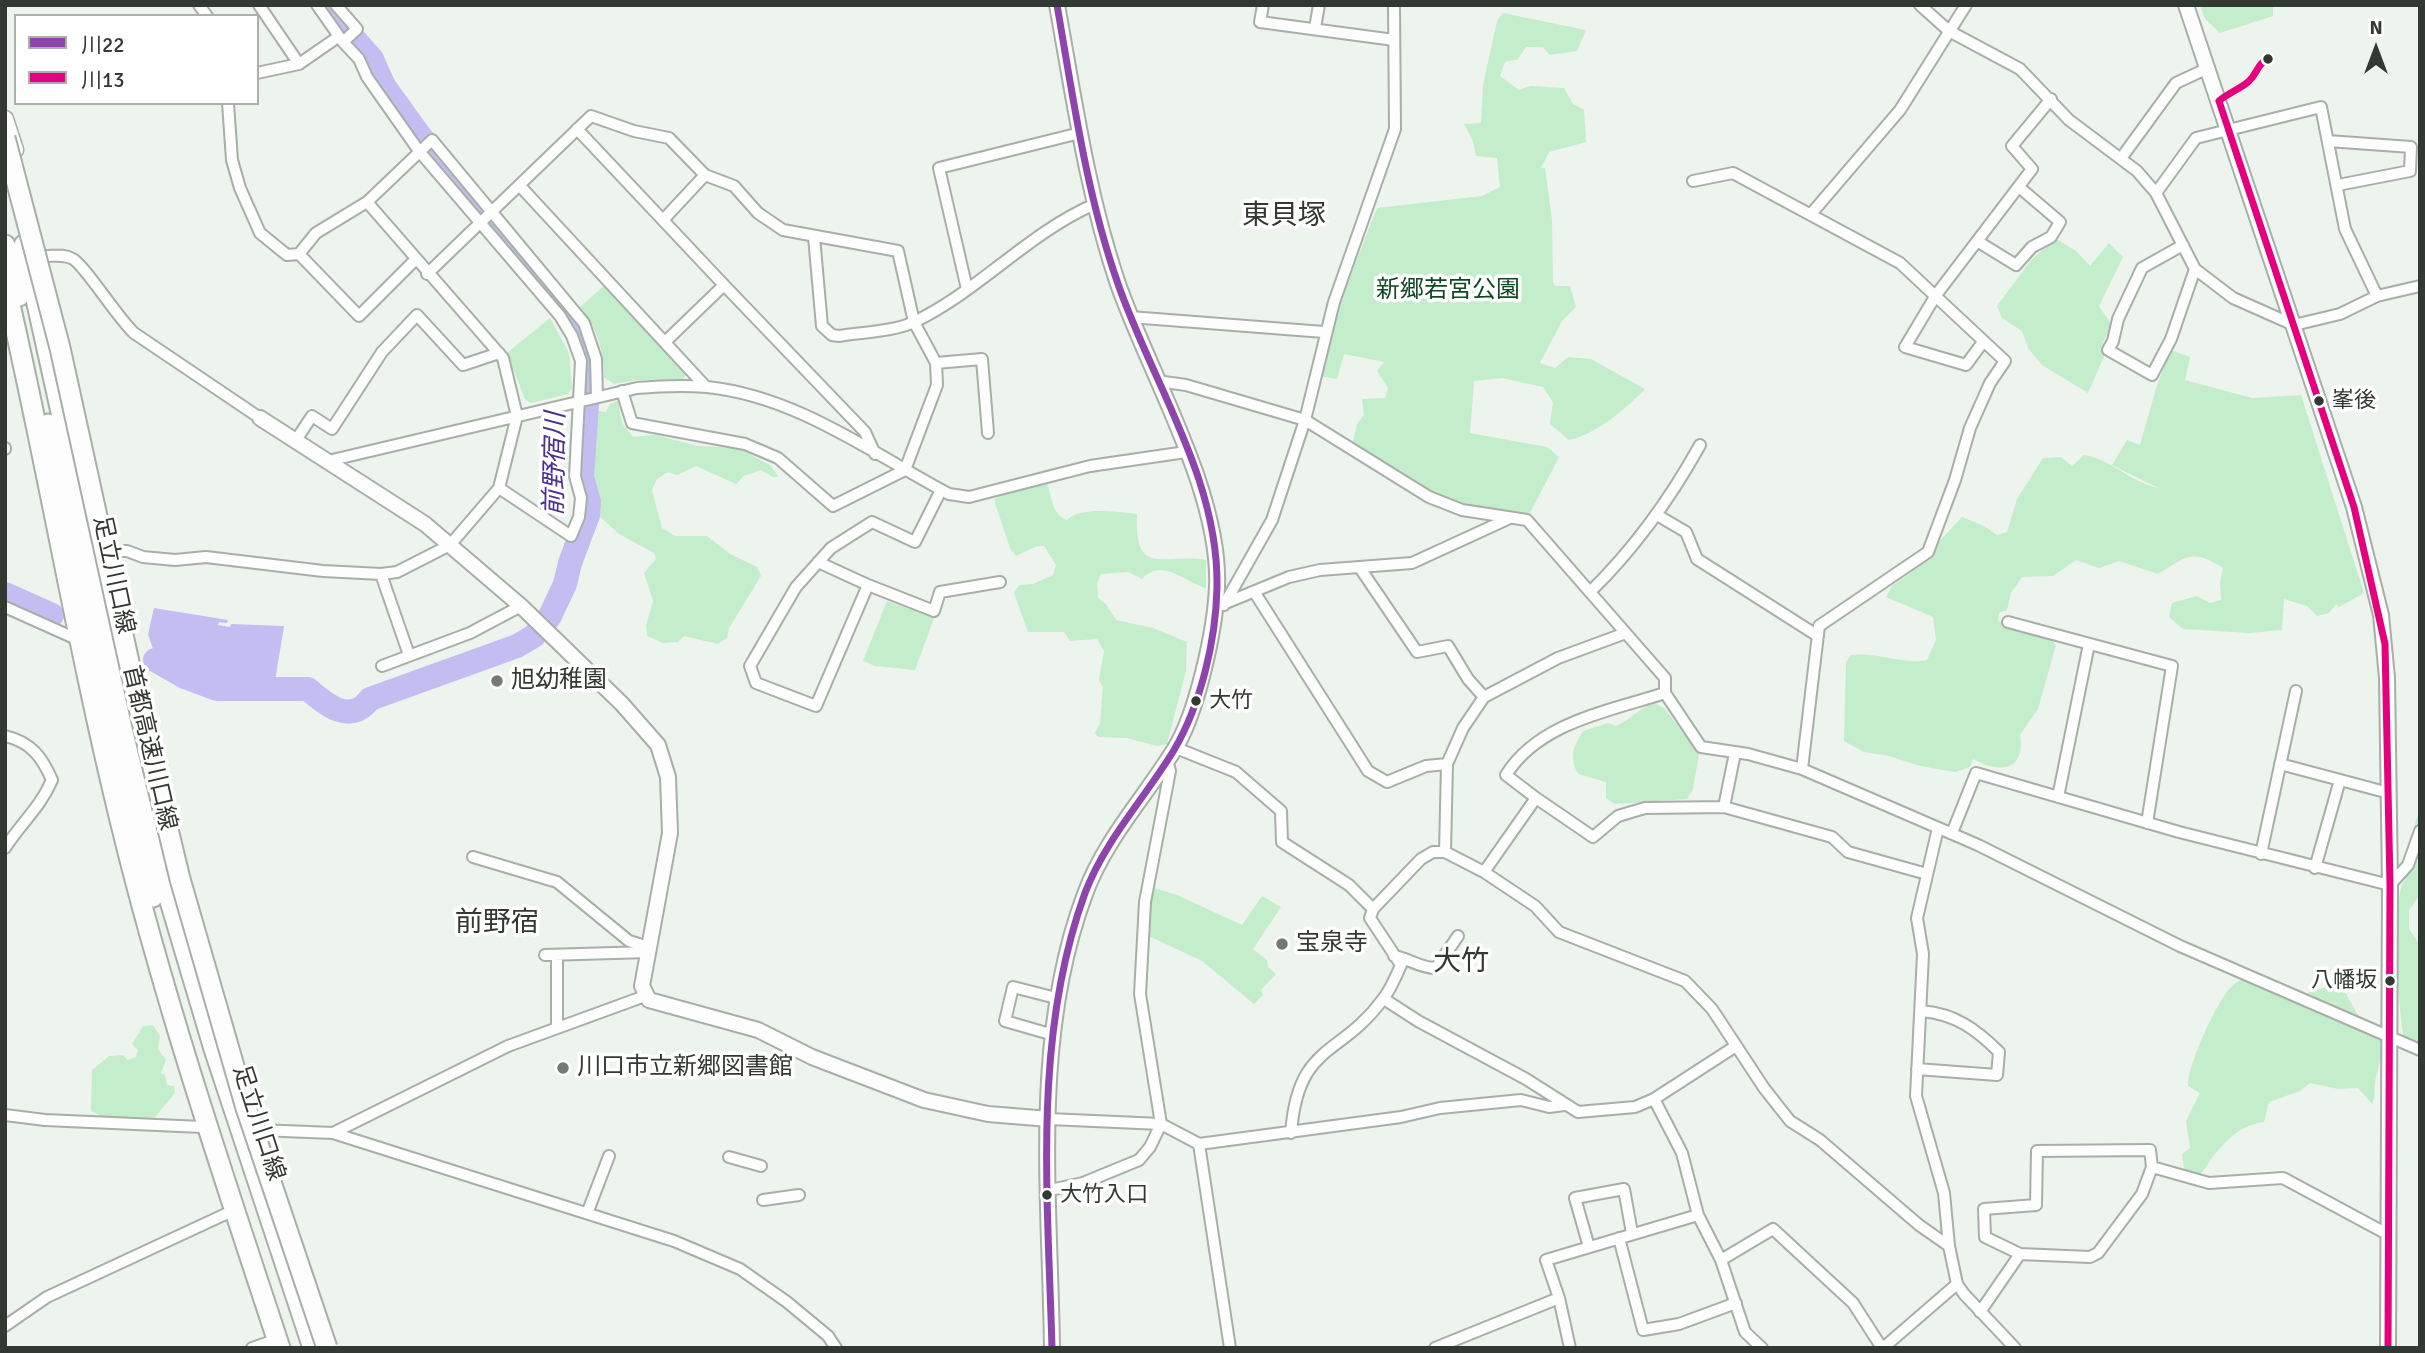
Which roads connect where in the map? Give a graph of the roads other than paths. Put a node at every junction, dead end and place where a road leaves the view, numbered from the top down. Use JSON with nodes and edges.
{"nodes":[{"id":1,"x":259,"y":5,"type":"edge"},
{"id":2,"x":317,"y":5,"type":"edge"},
{"id":3,"x":336,"y":5,"type":"edge"},
{"id":4,"x":1057,"y":5,"type":"edge"},
{"id":5,"x":1263,"y":5,"type":"edge"},
{"id":6,"x":1319,"y":5,"type":"edge"},
{"id":7,"x":1394,"y":5,"type":"edge"},
{"id":8,"x":1920,"y":5,"type":"edge"},
{"id":9,"x":1966,"y":5,"type":"edge"},
{"id":10,"x":2186,"y":5,"type":"edge"},
{"id":11,"x":1315,"y":28,"type":"junction"},
{"id":12,"x":1949,"y":31,"type":"junction"},
{"id":13,"x":341,"y":40,"type":"junction"},
{"id":14,"x":1394,"y":40,"type":"junction"},
{"id":15,"x":299,"y":64,"type":"junction"},
{"id":16,"x":2208,"y":68,"type":"junction"},
{"id":17,"x":259,"y":73,"type":"edge"},
{"id":18,"x":2051,"y":99,"type":"junction"},
{"id":19,"x":229,"y":105,"type":"edge"},
{"id":20,"x":2228,"y":127,"type":"junction"},
{"id":21,"x":6,"y":129,"type":"edge"},
{"id":22,"x":577,"y":129,"type":"junction"},
{"id":23,"x":1080,"y":133,"type":"junction"},
{"id":24,"x":2328,"y":141,"type":"junction"},
{"id":25,"x":419,"y":151,"type":"junction"},
{"id":26,"x":2122,"y":157,"type":"junction"},
{"id":27,"x":705,"y":175,"type":"junction"},
{"id":28,"x":1693,"y":181,"type":"dead end"},
{"id":29,"x":2338,"y":185,"type":"junction"},
{"id":30,"x":520,"y":186,"type":"junction"},
{"id":31,"x":2019,"y":187,"type":"junction"},
{"id":32,"x":2156,"y":193,"type":"junction"},
{"id":33,"x":367,"y":202,"type":"junction"},
{"id":34,"x":1095,"y":204,"type":"junction"},
{"id":35,"x":492,"y":210,"type":"junction"},
{"id":36,"x":1811,"y":214,"type":"junction"},
{"id":37,"x":663,"y":220,"type":"junction"},
{"id":38,"x":480,"y":222,"type":"junction"},
{"id":39,"x":814,"y":237,"type":"junction"},
{"id":40,"x":1977,"y":241,"type":"junction"},
{"id":41,"x":5,"y":245,"type":"edge"},
{"id":42,"x":2183,"y":245,"type":"junction"},
{"id":43,"x":299,"y":254,"type":"junction"},
{"id":44,"x":46,"y":256,"type":"junction"},
{"id":45,"x":415,"y":260,"type":"junction"},
{"id":46,"x":2195,"y":269,"type":"junction"},
{"id":47,"x":427,"y":274,"type":"junction"},
{"id":48,"x":5,"y":283,"type":"edge"},
{"id":49,"x":724,"y":285,"type":"junction"},
{"id":50,"x":2420,"y":286,"type":"edge"},
{"id":51,"x":967,"y":289,"type":"junction"},
{"id":52,"x":1936,"y":295,"type":"junction"},
{"id":53,"x":2377,"y":296,"type":"junction"},
{"id":54,"x":5,"y":312,"type":"edge"},
{"id":55,"x":1130,"y":317,"type":"junction"},
{"id":56,"x":914,"y":322,"type":"junction"},
{"id":57,"x":2294,"y":325,"type":"junction"},
{"id":58,"x":1324,"y":332,"type":"junction"},
{"id":59,"x":665,"y":342,"type":"junction"},
{"id":60,"x":1983,"y":342,"type":"junction"},
{"id":61,"x":40,"y":352,"type":"junction"},
{"id":62,"x":499,"y":353,"type":"junction"},
{"id":63,"x":936,"y":363,"type":"junction"},
{"id":64,"x":1157,"y":380,"type":"junction"},
{"id":65,"x":706,"y":387,"type":"junction"},
{"id":66,"x":622,"y":391,"type":"junction"},
{"id":67,"x":597,"y":397,"type":"junction"},
{"id":68,"x":579,"y":401,"type":"junction"},
{"id":69,"x":517,"y":416,"type":"junction"},
{"id":70,"x":260,"y":418,"type":"joint"},
{"id":71,"x":1305,"y":420,"type":"junction"},
{"id":72,"x":988,"y":432,"type":"dead end"},
{"id":73,"x":296,"y":440,"type":"junction"},
{"id":74,"x":1700,"y":445,"type":"dead end"},
{"id":75,"x":1186,"y":452,"type":"junction"},
{"id":76,"x":875,"y":454,"type":"junction"},
{"id":77,"x":328,"y":461,"type":"junction"},
{"id":78,"x":905,"y":470,"type":"junction"},
{"id":79,"x":499,"y":488,"type":"junction"},
{"id":80,"x":941,"y":490,"type":"junction"},
{"id":81,"x":1657,"y":515,"type":"junction"},
{"id":82,"x":1512,"y":517,"type":"junction"},
{"id":83,"x":450,"y":545,"type":"junction"},
{"id":84,"x":108,"y":551,"type":"junction"},
{"id":85,"x":818,"y":562,"type":"junction"},
{"id":86,"x":1360,"y":568,"type":"junction"},
{"id":87,"x":381,"y":574,"type":"junction"},
{"id":88,"x":1000,"y":582,"type":"dead end"},
{"id":89,"x":868,"y":585,"type":"junction"},
{"id":90,"x":1590,"y":592,"type":"junction"},
{"id":91,"x":1255,"y":593,"type":"junction"},
{"id":92,"x":1219,"y":605,"type":"junction"},
{"id":93,"x":521,"y":606,"type":"junction"},
{"id":94,"x":5,"y":607,"type":"edge"},
{"id":95,"x":2008,"y":622,"type":"dead end"},
{"id":96,"x":1623,"y":634,"type":"junction"},
{"id":97,"x":1818,"y":636,"type":"junction"},
{"id":98,"x":72,"y":637,"type":"junction"},
{"id":99,"x":2089,"y":644,"type":"junction"},
{"id":100,"x":409,"y":655,"type":"junction"},
{"id":101,"x":382,"y":666,"type":"dead end"},
{"id":102,"x":2295,"y":691,"type":"dead end"},
{"id":103,"x":1665,"y":693,"type":"junction"},
{"id":104,"x":1484,"y":697,"type":"junction"},
{"id":105,"x":5,"y":736,"type":"edge"},
{"id":106,"x":1735,"y":753,"type":"junction"},
{"id":107,"x":1172,"y":754,"type":"junction"},
{"id":108,"x":1447,"y":764,"type":"junction"},
{"id":109,"x":2280,"y":764,"type":"junction"},
{"id":110,"x":1802,"y":769,"type":"junction"},
{"id":111,"x":2340,"y":780,"type":"junction"},
{"id":112,"x":2389,"y":793,"type":"junction"},
{"id":113,"x":2058,"y":797,"type":"junction"},
{"id":114,"x":1536,"y":798,"type":"junction"},
{"id":115,"x":1724,"y":807,"type":"junction"},
{"id":116,"x":2147,"y":823,"type":"junction"},
{"id":117,"x":1938,"y":828,"type":"junction"},
{"id":118,"x":2420,"y":831,"type":"edge"},
{"id":119,"x":1952,"y":834,"type":"junction"},
{"id":120,"x":5,"y":848,"type":"edge"},
{"id":121,"x":1445,"y":852,"type":"junction"},
{"id":122,"x":2261,"y":854,"type":"junction"},
{"id":123,"x":473,"y":857,"type":"dead end"},
{"id":124,"x":2315,"y":868,"type":"junction"},
{"id":125,"x":1484,"y":872,"type":"junction"},
{"id":126,"x":1927,"y":874,"type":"junction"},
{"id":127,"x":2390,"y":885,"type":"junction"},
{"id":128,"x":1373,"y":909,"type":"junction"},
{"id":129,"x":1458,"y":936,"type":"dead end"},
{"id":130,"x":649,"y":950,"type":"junction"},
{"id":131,"x":1394,"y":956,"type":"junction"},
{"id":132,"x":645,"y":996,"type":"junction"},
{"id":133,"x":1056,"y":998,"type":"junction"},
{"id":134,"x":1384,"y":999,"type":"junction"},
{"id":135,"x":1922,"y":1010,"type":"junction"},
{"id":136,"x":557,"y":1028,"type":"junction"},
{"id":137,"x":178,"y":1029,"type":"junction"},
{"id":138,"x":1050,"y":1034,"type":"junction"},
{"id":139,"x":2390,"y":1035,"type":"junction"},
{"id":140,"x":1736,"y":1046,"type":"junction"},
{"id":141,"x":2420,"y":1050,"type":"edge"},
{"id":142,"x":1917,"y":1069,"type":"junction"},
{"id":143,"x":1654,"y":1099,"type":"junction"},
{"id":144,"x":1564,"y":1105,"type":"junction"},
{"id":145,"x":5,"y":1115,"type":"edge"},
{"id":146,"x":1049,"y":1119,"type":"junction"},
{"id":147,"x":1161,"y":1124,"type":"junction"},
{"id":148,"x":202,"y":1127,"type":"junction"},
{"id":149,"x":260,"y":1129,"type":"junction"},
{"id":150,"x":333,"y":1133,"type":"junction"},
{"id":151,"x":1291,"y":1133,"type":"junction"},
{"id":152,"x":1199,"y":1144,"type":"junction"},
{"id":153,"x":609,"y":1156,"type":"dead end"},
{"id":154,"x":729,"y":1157,"type":"dead end"},
{"id":155,"x":761,"y":1166,"type":"dead end"},
{"id":156,"x":2152,"y":1167,"type":"junction"},
{"id":157,"x":1050,"y":1190,"type":"junction"},
{"id":158,"x":799,"y":1195,"type":"dead end"},
{"id":159,"x":763,"y":1200,"type":"dead end"},
{"id":160,"x":588,"y":1211,"type":"junction"},
{"id":161,"x":230,"y":1212,"type":"junction"},
{"id":162,"x":1698,"y":1215,"type":"junction"},
{"id":163,"x":1632,"y":1233,"type":"junction"},
{"id":164,"x":2389,"y":1235,"type":"junction"},
{"id":165,"x":1619,"y":1238,"type":"junction"},
{"id":166,"x":1949,"y":1246,"type":"junction"},
{"id":167,"x":1589,"y":1247,"type":"junction"},
{"id":168,"x":2020,"y":1254,"type":"junction"},
{"id":169,"x":1721,"y":1260,"type":"junction"},
{"id":170,"x":1957,"y":1284,"type":"junction"},
{"id":171,"x":1559,"y":1298,"type":"junction"},
{"id":172,"x":1736,"y":1303,"type":"junction"},
{"id":173,"x":1980,"y":1312,"type":"junction"},
{"id":174,"x":5,"y":1326,"type":"edge"},
{"id":175,"x":275,"y":1345,"type":"edge"},
{"id":176,"x":252,"y":1348,"type":"edge"},
{"id":177,"x":313,"y":1348,"type":"edge"},
{"id":178,"x":327,"y":1348,"type":"edge"},
{"id":179,"x":336,"y":1348,"type":"edge"},
{"id":180,"x":836,"y":1348,"type":"edge"},
{"id":181,"x":1052,"y":1348,"type":"edge"},
{"id":182,"x":1230,"y":1348,"type":"edge"},
{"id":183,"x":1435,"y":1348,"type":"edge"},
{"id":184,"x":1570,"y":1348,"type":"edge"},
{"id":185,"x":1762,"y":1348,"type":"edge"},
{"id":186,"x":1883,"y":1348,"type":"edge"},
{"id":187,"x":2015,"y":1348,"type":"edge"},
{"id":188,"x":2388,"y":1348,"type":"edge"}],
"edges":[{"from":1,"to":15,"type":"street"},
{"from":2,"to":13,"type":"street"},
{"from":3,"to":13,"type":"street"},
{"from":4,"to":23,"type":"street"},
{"from":5,"to":11,"type":"street"},
{"from":6,"to":11,"type":"street"},
{"from":7,"to":14,"type":"street"},
{"from":8,"to":12,"type":"street"},
{"from":9,"to":12,"type":"street"},
{"from":10,"to":16,"type":"street"},
{"from":11,"to":14,"type":"street"},
{"from":12,"to":18,"type":"street"},
{"from":12,"to":36,"type":"street"},
{"from":13,"to":15,"type":"street"},
{"from":13,"to":25,"type":"street"},
{"from":14,"to":58,"type":"street"},
{"from":15,"to":17,"type":"street"},
{"from":16,"to":20,"type":"street"},
{"from":16,"to":26,"type":"street"},
{"from":18,"to":26,"type":"street"},
{"from":18,"to":31,"type":"street"},
{"from":19,"to":43,"type":"street"},
{"from":20,"to":24,"type":"street"},
{"from":20,"to":32,"type":"street"},
{"from":20,"to":57,"type":"street"},
{"from":21,"to":44,"type":"main road","name":"足立川口線"},
{"from":21,"to":61,"type":"highway"},
{"from":21,"to":178,"type":"highway","name":"首都高速川口線","bridge":true},
{"from":22,"to":27,"type":"street"},
{"from":22,"to":30,"type":"street"},
{"from":22,"to":37,"type":"street"},
{"from":23,"to":34,"type":"street"},
{"from":23,"to":51,"type":"street"},
{"from":24,"to":29,"type":"street"},
{"from":24,"to":29,"type":"street"},
{"from":25,"to":33,"type":"street"},
{"from":25,"to":35,"type":"street"},
{"from":25,"to":38,"type":"street"},
{"from":26,"to":32,"type":"street"},
{"from":27,"to":37,"type":"street"},
{"from":27,"to":39,"type":"street"},
{"from":28,"to":36,"type":"street"},
{"from":29,"to":53,"type":"street"},
{"from":30,"to":35,"type":"street"},
{"from":30,"to":59,"type":"street"},
{"from":31,"to":40,"type":"street"},
{"from":31,"to":40,"type":"street"},
{"from":32,"to":42,"type":"street"},
{"from":33,"to":43,"type":"street"},
{"from":33,"to":45,"type":"street"},
{"from":34,"to":51,"type":"street"},
{"from":34,"to":55,"type":"street"},
{"from":35,"to":38,"type":"street"},
{"from":35,"to":67,"type":"street"},
{"from":36,"to":52,"type":"street"},
{"from":37,"to":49,"type":"street"},
{"from":38,"to":47,"type":"street"},
{"from":38,"to":68,"type":"street"},
{"from":39,"to":56,"type":"street"},
{"from":39,"to":56,"type":"street"},
{"from":40,"to":52,"type":"street"},
{"from":41,"to":61,"type":"highway"},
{"from":42,"to":46,"type":"street"},
{"from":42,"to":46,"type":"street"},
{"from":43,"to":45,"type":"street"},
{"from":44,"to":70,"type":"street"},
{"from":44,"to":84,"type":"main road","name":"足立川口線"},
{"from":45,"to":47,"type":"street"},
{"from":46,"to":57,"type":"street"},
{"from":47,"to":62,"type":"street"},
{"from":48,"to":137,"type":"highway","name":"首都高速川口線"},
{"from":49,"to":59,"type":"street"},
{"from":49,"to":76,"type":"street"},
{"from":50,"to":53,"type":"street"},
{"from":51,"to":56,"type":"street"},
{"from":52,"to":60,"type":"street"},
{"from":52,"to":60,"type":"street"},
{"from":53,"to":57,"type":"street"},
{"from":54,"to":98,"type":"main road"},
{"from":55,"to":58,"type":"street"},
{"from":55,"to":64,"type":"street"},
{"from":56,"to":63,"type":"street"},
{"from":57,"to":112,"type":"street"},
{"from":58,"to":71,"type":"street"},
{"from":59,"to":65,"type":"street"},
{"from":60,"to":97,"type":"street"},
{"from":61,"to":137,"type":"highway"},
{"from":61,"to":177,"type":"highway"},
{"from":62,"to":69,"type":"street"},
{"from":62,"to":73,"type":"street"},
{"from":63,"to":72,"type":"street"},
{"from":63,"to":78,"type":"street"},
{"from":64,"to":71,"type":"street"},
{"from":64,"to":75,"type":"street"},
{"from":65,"to":66,"type":"street"},
{"from":65,"to":76,"type":"street"},
{"from":66,"to":67,"type":"street"},
{"from":66,"to":78,"type":"street"},
{"from":67,"to":68,"type":"street"},
{"from":68,"to":69,"type":"street"},
{"from":68,"to":79,"type":"street"},
{"from":69,"to":77,"type":"street"},
{"from":69,"to":79,"type":"street"},
{"from":70,"to":73,"type":"street"},
{"from":71,"to":82,"type":"street"},
{"from":71,"to":92,"type":"street"},
{"from":73,"to":77,"type":"street"},
{"from":74,"to":81,"type":"street"},
{"from":75,"to":80,"type":"street"},
{"from":75,"to":92,"type":"street"},
{"from":76,"to":78,"type":"street"},
{"from":77,"to":83,"type":"street"},
{"from":78,"to":80,"type":"street"},
{"from":79,"to":83,"type":"street"},
{"from":80,"to":85,"type":"street"},
{"from":81,"to":90,"type":"street"},
{"from":81,"to":97,"type":"street"},
{"from":82,"to":86,"type":"street"},
{"from":82,"to":90,"type":"street"},
{"from":83,"to":87,"type":"street"},
{"from":83,"to":93,"type":"street"},
{"from":84,"to":87,"type":"street"},
{"from":84,"to":149,"type":"main road","name":"足立川口線"},
{"from":85,"to":89,"type":"street"},
{"from":85,"to":89,"type":"street"},
{"from":86,"to":91,"type":"street"},
{"from":86,"to":104,"type":"street"},
{"from":87,"to":100,"type":"street"},
{"from":88,"to":89,"type":"street"},
{"from":90,"to":96,"type":"street"},
{"from":91,"to":92,"type":"street"},
{"from":91,"to":108,"type":"street"},
{"from":92,"to":107,"type":"street"},
{"from":93,"to":100,"type":"street"},
{"from":93,"to":130,"type":"street"},
{"from":94,"to":98,"type":"street"},
{"from":95,"to":99,"type":"street"},
{"from":96,"to":103,"type":"street"},
{"from":96,"to":104,"type":"street"},
{"from":97,"to":110,"type":"street"},
{"from":98,"to":148,"type":"main road"},
{"from":99,"to":113,"type":"street"},
{"from":99,"to":116,"type":"street"},
{"from":100,"to":101,"type":"street"},
{"from":102,"to":109,"type":"street"},
{"from":103,"to":106,"type":"street"},
{"from":103,"to":114,"type":"street"},
{"from":104,"to":108,"type":"street"},
{"from":105,"to":120,"type":"street"},
{"from":106,"to":110,"type":"street"},
{"from":106,"to":115,"type":"street"},
{"from":107,"to":128,"type":"street"},
{"from":107,"to":133,"type":"street"},
{"from":107,"to":147,"type":"street"},
{"from":108,"to":121,"type":"street"},
{"from":109,"to":111,"type":"street"},
{"from":109,"to":122,"type":"street"},
{"from":110,"to":117,"type":"street"},
{"from":111,"to":112,"type":"street"},
{"from":111,"to":124,"type":"street"},
{"from":112,"to":127,"type":"street"},
{"from":113,"to":116,"type":"street"},
{"from":113,"to":119,"type":"street"},
{"from":114,"to":115,"type":"street"},
{"from":114,"to":125,"type":"street"},
{"from":115,"to":126,"type":"street"},
{"from":116,"to":122,"type":"street"},
{"from":117,"to":119,"type":"street"},
{"from":117,"to":126,"type":"street"},
{"from":118,"to":127,"type":"street"},
{"from":119,"to":139,"type":"street"},
{"from":121,"to":125,"type":"street"},
{"from":121,"to":128,"type":"street"},
{"from":122,"to":124,"type":"street"},
{"from":123,"to":130,"type":"street"},
{"from":124,"to":127,"type":"street"},
{"from":125,"to":140,"type":"street"},
{"from":126,"to":135,"type":"street"},
{"from":127,"to":139,"type":"street"},
{"from":128,"to":131,"type":"street"},
{"from":129,"to":131,"type":"street"},
{"from":130,"to":132,"type":"street"},
{"from":130,"to":136,"type":"street"},
{"from":131,"to":134,"type":"street"},
{"from":132,"to":136,"type":"street"},
{"from":132,"to":146,"type":"street"},
{"from":133,"to":138,"type":"street"},
{"from":133,"to":138,"type":"street"},
{"from":134,"to":144,"type":"street"},
{"from":134,"to":151,"type":"street"},
{"from":135,"to":142,"type":"street"},
{"from":135,"to":142,"type":"street"},
{"from":136,"to":150,"type":"street"},
{"from":137,"to":175,"type":"highway","name":"首都高速川口線"},
{"from":138,"to":146,"type":"street"},
{"from":139,"to":141,"type":"street"},
{"from":139,"to":164,"type":"street"},
{"from":140,"to":143,"type":"street"},
{"from":140,"to":166,"type":"street"},
{"from":142,"to":166,"type":"street"},
{"from":143,"to":144,"type":"street"},
{"from":143,"to":162,"type":"street"},
{"from":144,"to":151,"type":"street"},
{"from":145,"to":148,"type":"street"},
{"from":146,"to":147,"type":"street"},
{"from":146,"to":157,"type":"street"},
{"from":147,"to":152,"type":"street"},
{"from":147,"to":157,"type":"street"},
{"from":148,"to":161,"type":"main road"},
{"from":149,"to":150,"type":"street"},
{"from":149,"to":179,"type":"main road","name":"足立川口線"},
{"from":150,"to":160,"type":"street"},
{"from":151,"to":152,"type":"street"},
{"from":152,"to":182,"type":"street"},
{"from":153,"to":160,"type":"street"},
{"from":154,"to":155,"type":"street"},
{"from":156,"to":164,"type":"street"},
{"from":156,"to":168,"type":"street"},
{"from":156,"to":168,"type":"street"},
{"from":157,"to":181,"type":"street"},
{"from":158,"to":159,"type":"street"},
{"from":160,"to":180,"type":"street"},
{"from":161,"to":174,"type":"street"},
{"from":161,"to":175,"type":"main road"},
{"from":162,"to":163,"type":"street"},
{"from":162,"to":169,"type":"street"},
{"from":163,"to":165,"type":"street"},
{"from":163,"to":167,"type":"street"},
{"from":164,"to":188,"type":"street"},
{"from":165,"to":167,"type":"street"},
{"from":165,"to":172,"type":"street"},
{"from":166,"to":170,"type":"street"},
{"from":167,"to":171,"type":"street"},
{"from":168,"to":173,"type":"street"},
{"from":169,"to":172,"type":"street"},
{"from":169,"to":186,"type":"street"},
{"from":170,"to":173,"type":"street"},
{"from":170,"to":186,"type":"street"},
{"from":171,"to":183,"type":"street"},
{"from":171,"to":184,"type":"street"},
{"from":172,"to":185,"type":"street"},
{"from":173,"to":187,"type":"street"},
{"from":175,"to":176,"type":"street"}]}
